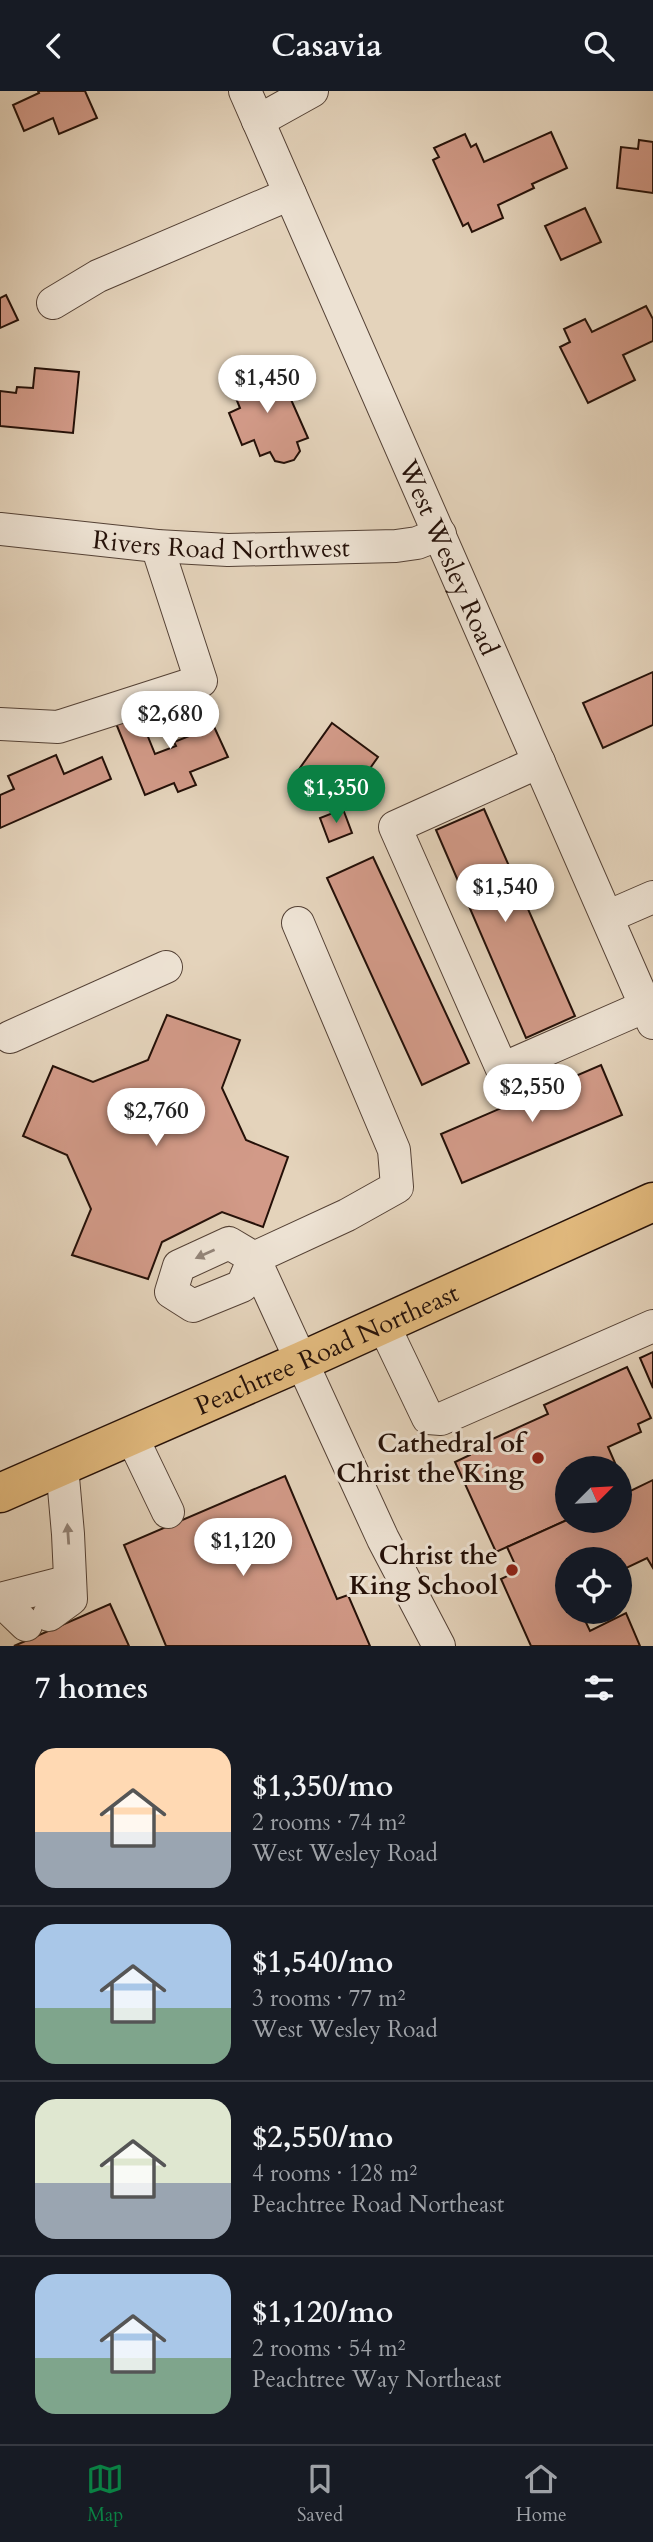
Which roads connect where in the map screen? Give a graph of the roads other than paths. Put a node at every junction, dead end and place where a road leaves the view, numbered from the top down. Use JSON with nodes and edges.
{"nodes":[{"id":1,"x":245,"y":91,"type":"edge"},
{"id":2,"x":312,"y":91,"type":"edge"},
{"id":3,"x":258,"y":121,"type":"junction"},
{"id":4,"x":290,"y":194,"type":"junction"},
{"id":5,"x":53,"y":303,"type":"dead end"},
{"id":6,"x":0,"y":529,"type":"edge"},
{"id":7,"x":440,"y":534,"type":"junction"},
{"id":8,"x":158,"y":546,"type":"junction"},
{"id":9,"x":0,"y":724,"type":"edge"},
{"id":10,"x":539,"y":762,"type":"junction"},
{"id":11,"x":653,"y":897,"type":"edge"},
{"id":12,"x":607,"y":917,"type":"junction"},
{"id":13,"x":298,"y":923,"type":"dead end"},
{"id":14,"x":166,"y":967,"type":"dead end"},
{"id":15,"x":649,"y":1015,"type":"edge"},
{"id":16,"x":10,"y":1037,"type":"dead end"},
{"id":17,"x":653,"y":1202,"type":"edge"},
{"id":18,"x":383,"y":1324,"type":"junction"},
{"id":19,"x":653,"y":1325,"type":"edge"},
{"id":20,"x":302,"y":1361,"type":"junction"},
{"id":21,"x":131,"y":1435,"type":"junction"},
{"id":22,"x":62,"y":1466,"type":"junction"},
{"id":23,"x":0,"y":1493,"type":"edge"},
{"id":24,"x":168,"y":1512,"type":"dead end"},
{"id":25,"x":70,"y":1581,"type":"junction"},
{"id":26,"x":0,"y":1599,"type":"edge"},
{"id":27,"x":439,"y":1646,"type":"edge"}],
"edges":[{"from":1,"to":3,"type":"street","name":"West Wesley Road"},
{"from":2,"to":3,"type":"street"},
{"from":3,"to":4,"type":"street","name":"West Wesley Road"},
{"from":4,"to":5,"type":"street"},
{"from":4,"to":7,"type":"street","name":"West Wesley Road"},
{"from":6,"to":8,"type":"street","name":"Rivers Road Northwest"},
{"from":7,"to":8,"type":"street","name":"Rivers Road Northwest"},
{"from":7,"to":10,"type":"street","name":"West Wesley Road"},
{"from":8,"to":9,"type":"street"},
{"from":10,"to":12,"type":"street","name":"West Wesley Road"},
{"from":10,"to":15,"type":"street"},
{"from":11,"to":12,"type":"street"},
{"from":12,"to":15,"type":"street","name":"West Wesley Road"},
{"from":13,"to":20,"type":"street"},
{"from":14,"to":16,"type":"street"},
{"from":17,"to":18,"type":"highway","name":"Peachtree Road Northeast"},
{"from":18,"to":19,"type":"street"},
{"from":18,"to":20,"type":"highway","name":"Peachtree Road Northeast"},
{"from":20,"to":21,"type":"highway","name":"Peachtree Road Northeast"},
{"from":20,"to":27,"type":"street"},
{"from":21,"to":22,"type":"highway","name":"Peachtree Road Northeast"},
{"from":21,"to":24,"type":"street"},
{"from":22,"to":23,"type":"highway","name":"Peachtree Road Northeast"},
{"from":25,"to":22,"type":"street","one_way":true},
{"from":25,"to":26,"type":"street"},
{"from":25,"to":26,"type":"street"}]}
